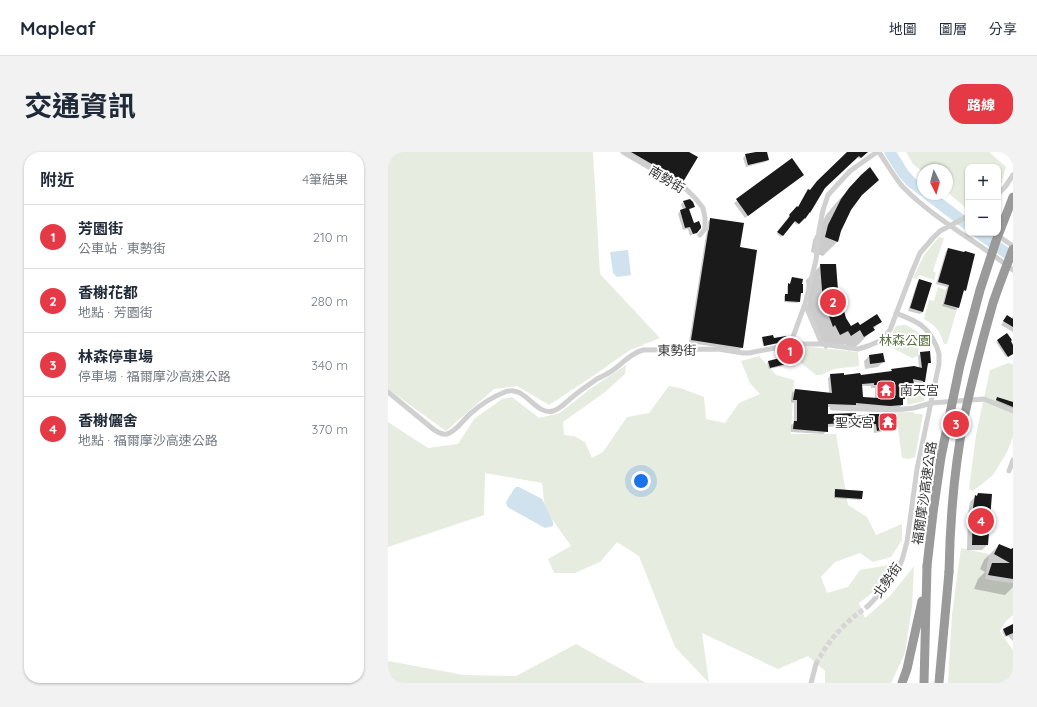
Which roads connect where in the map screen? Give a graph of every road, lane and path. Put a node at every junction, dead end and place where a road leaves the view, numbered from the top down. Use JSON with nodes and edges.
{"nodes":[{"id":1,"x":623,"y":152,"type":"edge"},
{"id":2,"x":878,"y":152,"type":"edge"},
{"id":3,"x":1013,"y":175,"type":"edge"},
{"id":4,"x":1001,"y":191,"type":"edge"},
{"id":5,"x":1013,"y":197,"type":"edge"},
{"id":6,"x":965,"y":218,"type":"edge"},
{"id":7,"x":950,"y":225,"type":"junction"},
{"id":8,"x":700,"y":235,"type":"dead end"},
{"id":9,"x":999,"y":236,"type":"edge"},
{"id":10,"x":1013,"y":247,"type":"edge"},
{"id":11,"x":1013,"y":270,"type":"edge"},
{"id":12,"x":805,"y":304,"type":"junction"},
{"id":13,"x":896,"y":313,"type":"junction"},
{"id":14,"x":822,"y":344,"type":"junction"},
{"id":15,"x":790,"y":345,"type":"junction"},
{"id":16,"x":388,"y":392,"type":"edge"},
{"id":17,"x":931,"y":403,"type":"junction"},
{"id":18,"x":832,"y":408,"type":"dead end"},
{"id":19,"x":1013,"y":411,"type":"edge"},
{"id":20,"x":1013,"y":460,"type":"edge"},
{"id":21,"x":1009,"y":471,"type":"dead end"},
{"id":22,"x":926,"y":580,"type":"junction"},
{"id":23,"x":868,"y":606,"type":"tunnel mouth"},
{"id":24,"x":816,"y":664,"type":"tunnel mouth"},
{"id":25,"x":811,"y":683,"type":"edge"},
{"id":26,"x":902,"y":683,"type":"edge"},
{"id":27,"x":924,"y":683,"type":"edge"},
{"id":28,"x":940,"y":683,"type":"edge"}],
"edges":[{"from":1,"to":8,"type":"street","name":"南勢街"},
{"from":2,"to":7,"type":"street"},
{"from":2,"to":12,"type":"street"},
{"from":3,"to":4,"type":"street"},
{"from":5,"to":22,"type":"highway","name":"福爾摩沙高速公路","bridge":true},
{"from":6,"to":7,"type":"street","name":"東勢街"},
{"from":7,"to":11,"type":"street"},
{"from":7,"to":13,"type":"street","name":"東勢街"},
{"from":9,"to":10,"type":"street"},
{"from":10,"to":28,"type":"highway","bridge":true},
{"from":12,"to":14,"type":"street"},
{"from":12,"to":15,"type":"street"},
{"from":13,"to":14,"type":"street","name":"東勢街"},
{"from":13,"to":17,"type":"street","name":"北勢街"},
{"from":14,"to":15,"type":"street","name":"東勢街"},
{"from":15,"to":16,"type":"street","name":"東勢街"},
{"from":17,"to":18,"type":"street"},
{"from":17,"to":19,"type":"street"},
{"from":17,"to":23,"type":"street","name":"北勢街"},
{"from":20,"to":21,"type":"street"},
{"from":22,"to":26,"type":"highway"},
{"from":22,"to":27,"type":"highway","name":"福爾摩沙高速公路"},
{"from":24,"to":25,"type":"street"}]}
